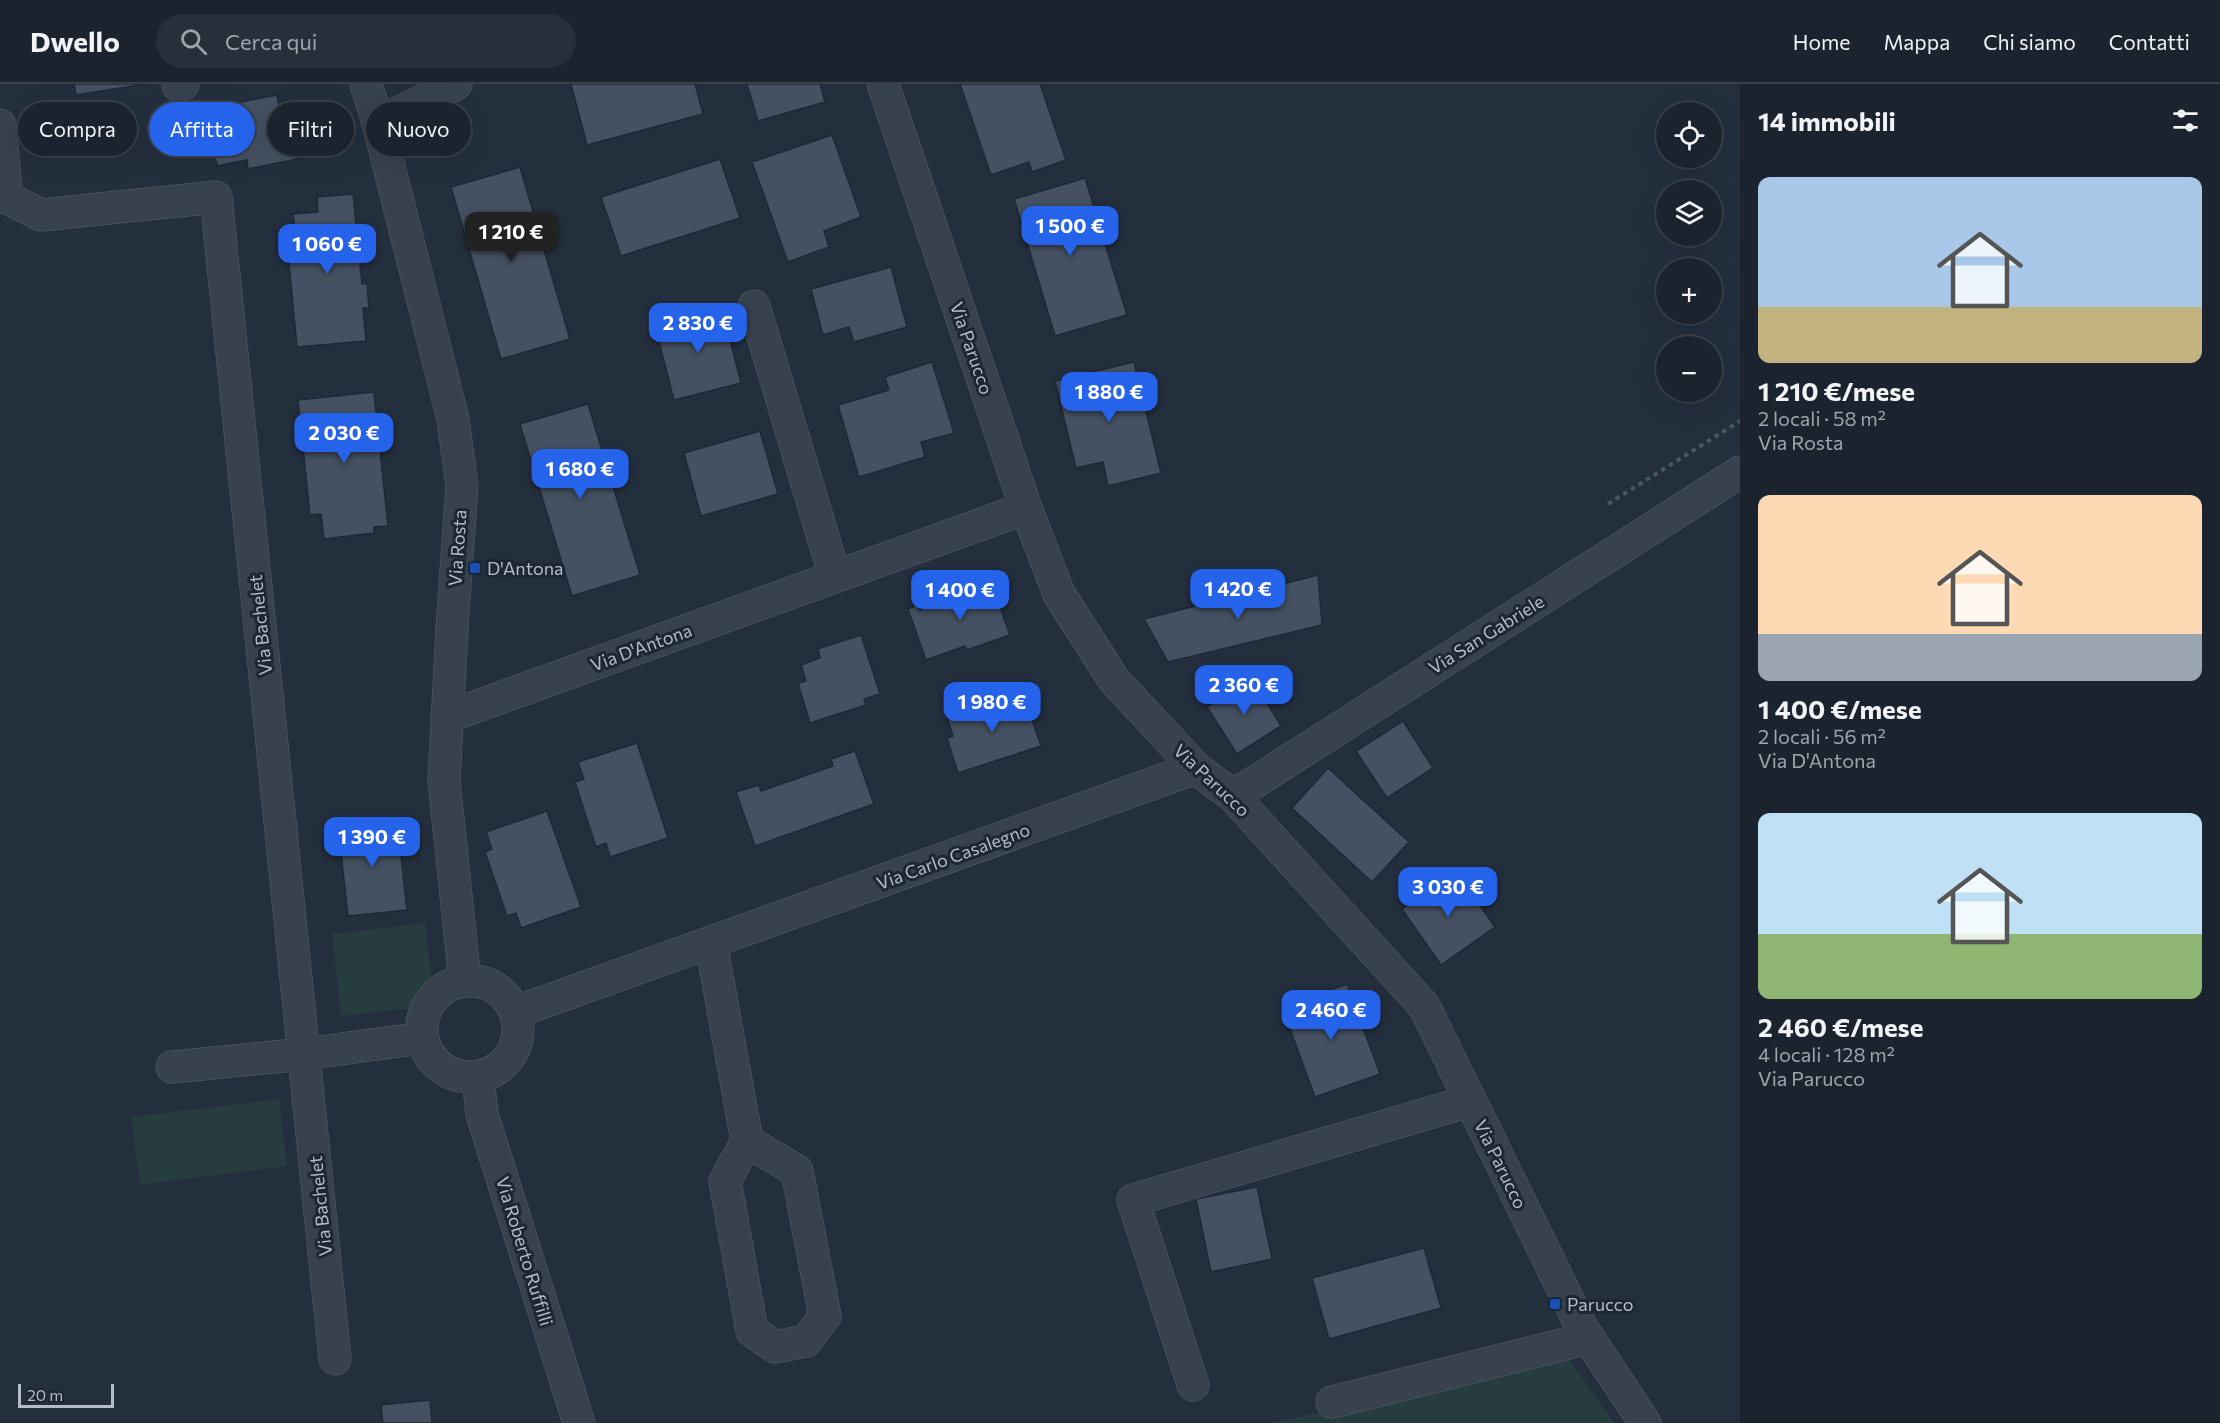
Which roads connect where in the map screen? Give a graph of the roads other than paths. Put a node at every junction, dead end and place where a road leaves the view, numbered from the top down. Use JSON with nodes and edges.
{"nodes":[{"id":1,"x":366,"y":84,"type":"edge"},
{"id":2,"x":456,"y":84,"type":"edge"},
{"id":3,"x":883,"y":84,"type":"edge"},
{"id":4,"x":372,"y":102,"type":"edge"},
{"id":5,"x":420,"y":102,"type":"edge"},
{"id":6,"x":0,"y":125,"type":"edge"},
{"id":7,"x":386,"y":156,"type":"edge"},
{"id":8,"x":754,"y":306,"type":"dead end"},
{"id":9,"x":1740,"y":472,"type":"edge"},
{"id":10,"x":1026,"y":508,"type":"junction"},
{"id":11,"x":835,"y":578,"type":"junction"},
{"id":12,"x":447,"y":717,"type":"junction"},
{"id":13,"x":1196,"y":768,"type":"junction"},
{"id":14,"x":1233,"y":796,"type":"junction"},
{"id":15,"x":711,"y":943,"type":"junction"},
{"id":16,"x":465,"y":981,"type":"junction"},
{"id":17,"x":516,"y":1012,"type":"junction"},
{"id":18,"x":422,"y":1038,"type":"junction"},
{"id":19,"x":304,"y":1054,"type":"junction"},
{"id":20,"x":172,"y":1066,"type":"dead end"},
{"id":21,"x":478,"y":1077,"type":"junction"},
{"id":22,"x":1470,"y":1101,"type":"junction"},
{"id":23,"x":747,"y":1141,"type":"junction"},
{"id":24,"x":1589,"y":1338,"type":"junction"},
{"id":25,"x":335,"y":1359,"type":"dead end"},
{"id":26,"x":1193,"y":1385,"type":"dead end"},
{"id":27,"x":1332,"y":1402,"type":"dead end"},
{"id":28,"x":579,"y":1423,"type":"edge"},
{"id":29,"x":1645,"y":1423,"type":"edge"}],
"edges":[{"from":1,"to":4,"type":"street","name":"Via Rosta"},
{"from":2,"to":5,"type":"street"},
{"from":3,"to":10,"type":"street","name":"Via Parucco"},
{"from":6,"to":19,"type":"street","name":"Via Bachelet"},
{"from":7,"to":12,"type":"street","name":"Via Rosta"},
{"from":8,"to":11,"type":"street"},
{"from":9,"to":14,"type":"street","name":"Via San Gabriele"},
{"from":10,"to":11,"type":"street","name":"Via D'Antona"},
{"from":10,"to":13,"type":"street","name":"Via Parucco"},
{"from":11,"to":12,"type":"street","name":"Via D'Antona"},
{"from":12,"to":16,"type":"street","name":"Via Rosta"},
{"from":13,"to":14,"type":"street","name":"Via Parucco"},
{"from":13,"to":15,"type":"street","name":"Via Carlo Casalegno"},
{"from":14,"to":22,"type":"street","name":"Via Parucco"},
{"from":15,"to":17,"type":"street","name":"Via Carlo Casalegno"},
{"from":15,"to":23,"type":"street"},
{"from":16,"to":17,"type":"street"},
{"from":16,"to":18,"type":"street"},
{"from":17,"to":21,"type":"street"},
{"from":18,"to":19,"type":"street"},
{"from":18,"to":21,"type":"street"},
{"from":19,"to":20,"type":"street"},
{"from":19,"to":25,"type":"street","name":"Via Bachelet"},
{"from":21,"to":28,"type":"street","name":"Via Roberto Ruffilli"},
{"from":22,"to":24,"type":"street","name":"Via Parucco"},
{"from":22,"to":26,"type":"street"},
{"from":23,"to":23,"type":"street"},
{"from":24,"to":27,"type":"street"},
{"from":24,"to":29,"type":"street","name":"Via Parucco"}]}
